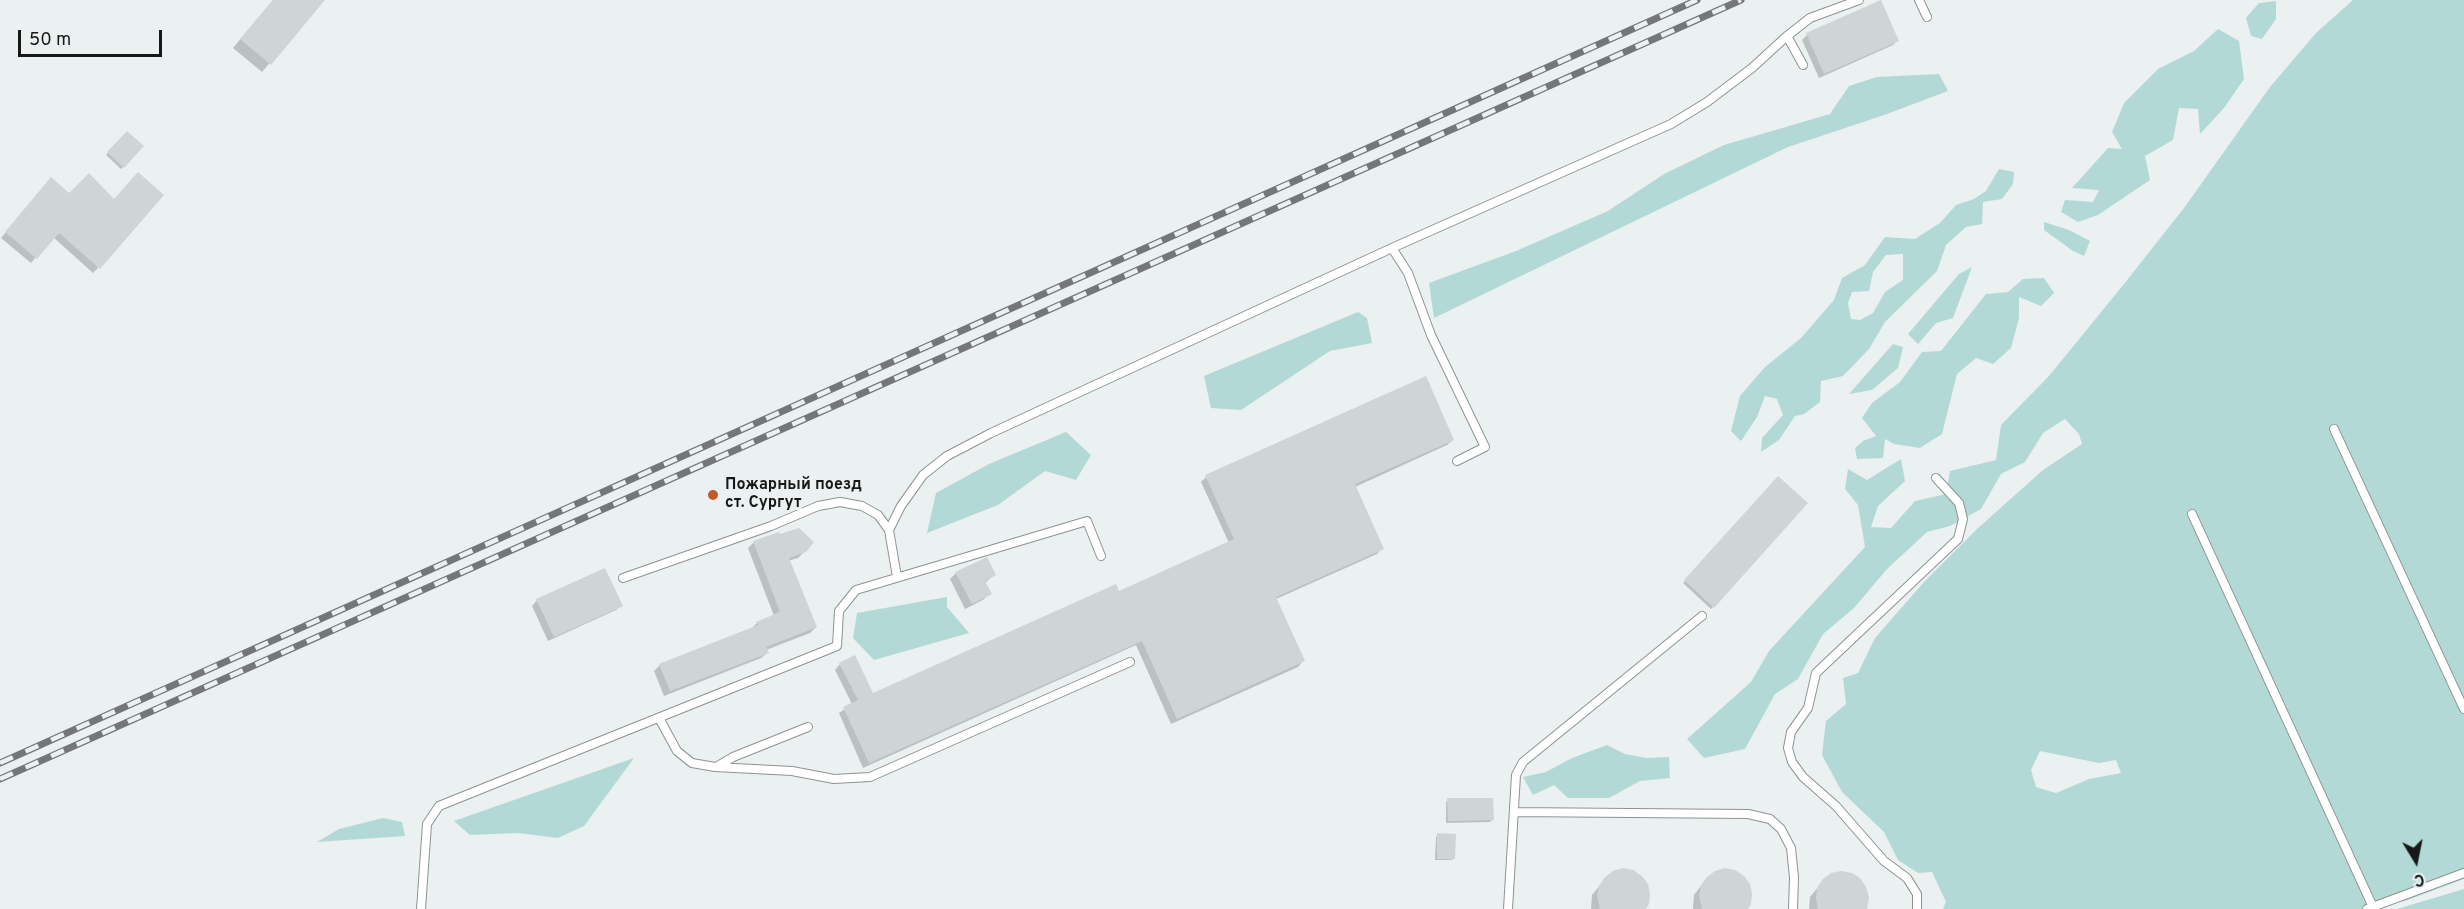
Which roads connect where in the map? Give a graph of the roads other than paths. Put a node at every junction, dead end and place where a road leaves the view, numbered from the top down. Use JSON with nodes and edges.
{"nodes":[{"id":1,"x":1858,"y":0,"type":"edge"},
{"id":2,"x":1919,"y":0,"type":"edge"},
{"id":3,"x":1927,"y":16,"type":"dead end"},
{"id":4,"x":1787,"y":36,"type":"junction"},
{"id":5,"x":1803,"y":65,"type":"dead end"},
{"id":6,"x":1392,"y":248,"type":"junction"},
{"id":7,"x":2334,"y":429,"type":"dead end"},
{"id":8,"x":1457,"y":461,"type":"dead end"},
{"id":9,"x":1936,"y":478,"type":"dead end"},
{"id":10,"x":2192,"y":514,"type":"dead end"},
{"id":11,"x":889,"y":530,"type":"junction"},
{"id":12,"x":1101,"y":556,"type":"dead end"},
{"id":13,"x":897,"y":577,"type":"junction"},
{"id":14,"x":623,"y":578,"type":"dead end"},
{"id":15,"x":1702,"y":616,"type":"dead end"},
{"id":16,"x":1130,"y":662,"type":"dead end"},
{"id":17,"x":2464,"y":709,"type":"edge"},
{"id":18,"x":659,"y":718,"type":"junction"},
{"id":19,"x":808,"y":727,"type":"dead end"},
{"id":20,"x":715,"y":768,"type":"junction"},
{"id":21,"x":1514,"y":812,"type":"junction"},
{"id":22,"x":2464,"y":873,"type":"edge"},
{"id":23,"x":2370,"y":908,"type":"edge"},
{"id":24,"x":421,"y":909,"type":"edge"},
{"id":25,"x":1508,"y":909,"type":"edge"},
{"id":26,"x":1794,"y":909,"type":"edge"},
{"id":27,"x":1917,"y":909,"type":"edge"}],
"edges":[{"from":1,"to":4,"type":"lane"},
{"from":2,"to":3,"type":"lane"},
{"from":4,"to":5,"type":"lane"},
{"from":4,"to":6,"type":"lane"},
{"from":6,"to":8,"type":"lane"},
{"from":6,"to":11,"type":"lane"},
{"from":7,"to":17,"type":"lane"},
{"from":9,"to":27,"type":"lane"},
{"from":10,"to":23,"type":"lane"},
{"from":11,"to":13,"type":"lane"},
{"from":11,"to":14,"type":"lane"},
{"from":12,"to":13,"type":"lane"},
{"from":13,"to":18,"type":"lane"},
{"from":15,"to":21,"type":"lane"},
{"from":16,"to":20,"type":"lane"},
{"from":18,"to":20,"type":"lane"},
{"from":18,"to":24,"type":"lane"},
{"from":19,"to":20,"type":"lane"},
{"from":21,"to":25,"type":"lane"},
{"from":21,"to":26,"type":"lane"},
{"from":22,"to":23,"type":"lane"}]}
